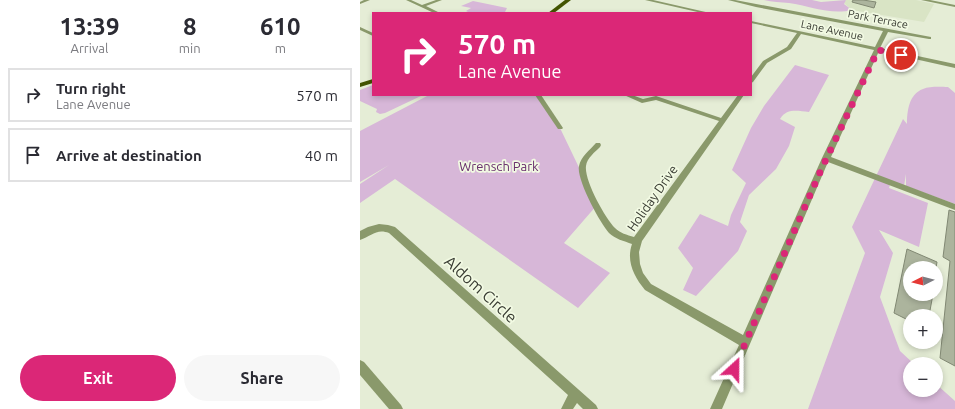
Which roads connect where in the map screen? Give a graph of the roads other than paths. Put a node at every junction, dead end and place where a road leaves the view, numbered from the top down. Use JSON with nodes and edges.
{"nodes":[{"id":1,"x":368,"y":0,"type":"edge"},
{"id":2,"x":408,"y":0,"type":"edge"},
{"id":3,"x":440,"y":0,"type":"edge"},
{"id":4,"x":568,"y":0,"type":"edge"},
{"id":5,"x":649,"y":0,"type":"edge"},
{"id":6,"x":730,"y":0,"type":"edge"},
{"id":7,"x":923,"y":0,"type":"edge"},
{"id":8,"x":360,"y":3,"type":"edge"},
{"id":9,"x":422,"y":6,"type":"junction"},
{"id":10,"x":955,"y":6,"type":"edge"},
{"id":11,"x":686,"y":8,"type":"junction"},
{"id":12,"x":436,"y":12,"type":"edge"},
{"id":13,"x":552,"y":12,"type":"edge"},
{"id":14,"x":682,"y":12,"type":"edge"},
{"id":15,"x":704,"y":12,"type":"edge"},
{"id":16,"x":752,"y":22,"type":"edge"},
{"id":17,"x":360,"y":28,"type":"edge"},
{"id":18,"x":886,"y":30,"type":"junction"},
{"id":19,"x":800,"y":33,"type":"junction"},
{"id":20,"x":372,"y":34,"type":"edge"},
{"id":21,"x":929,"y":38,"type":"dead end"},
{"id":22,"x":878,"y":50,"type":"junction"},
{"id":23,"x":955,"y":66,"type":"edge"},
{"id":24,"x":372,"y":80,"type":"edge"},
{"id":25,"x":752,"y":80,"type":"edge"},
{"id":26,"x":360,"y":85,"type":"edge"},
{"id":27,"x":539,"y":96,"type":"edge"},
{"id":28,"x":630,"y":96,"type":"edge"},
{"id":29,"x":740,"y":96,"type":"edge"},
{"id":30,"x":657,"y":97,"type":"edge"},
{"id":31,"x":722,"y":120,"type":"junction"},
{"id":32,"x":560,"y":128,"type":"dead end"},
{"id":33,"x":598,"y":145,"type":"dead end"},
{"id":34,"x":826,"y":158,"type":"junction"},
{"id":35,"x":955,"y":207,"type":"edge"},
{"id":36,"x":360,"y":236,"type":"edge"},
{"id":37,"x":637,"y":242,"type":"junction"},
{"id":38,"x":746,"y":343,"type":"junction"},
{"id":39,"x":360,"y":366,"type":"edge"},
{"id":40,"x":575,"y":394,"type":"junction"},
{"id":41,"x":397,"y":409,"type":"edge"},
{"id":42,"x":567,"y":409,"type":"edge"},
{"id":43,"x":592,"y":409,"type":"edge"},
{"id":44,"x":716,"y":409,"type":"edge"}],
"edges":[{"from":1,"to":8,"type":"street"},
{"from":2,"to":9,"type":"street"},
{"from":3,"to":9,"type":"street"},
{"from":4,"to":13,"type":"main road"},
{"from":5,"to":11,"type":"street"},
{"from":6,"to":18,"type":"street","name":"Park Terrace"},
{"from":7,"to":10,"type":"street"},
{"from":9,"to":12,"type":"street"},
{"from":11,"to":14,"type":"street"},
{"from":11,"to":15,"type":"street"},
{"from":16,"to":19,"type":"street","name":"Lane Avenue"},
{"from":17,"to":20,"type":"street"},
{"from":18,"to":21,"type":"street","name":"Park Terrace"},
{"from":18,"to":22,"type":"street"},
{"from":19,"to":22,"type":"street","name":"Lane Avenue"},
{"from":19,"to":25,"type":"street"},
{"from":22,"to":23,"type":"street","name":"Lane Avenue"},
{"from":22,"to":34,"type":"street"},
{"from":24,"to":26,"type":"main road"},
{"from":27,"to":32,"type":"street"},
{"from":28,"to":30,"type":"street"},
{"from":29,"to":31,"type":"street","name":"Holiday Drive"},
{"from":30,"to":31,"type":"street"},
{"from":31,"to":37,"type":"street","name":"Holiday Drive"},
{"from":33,"to":37,"type":"street"},
{"from":34,"to":35,"type":"street"},
{"from":34,"to":38,"type":"street"},
{"from":36,"to":40,"type":"street","name":"Aldom Circle"},
{"from":37,"to":38,"type":"street","name":"Holiday Drive"},
{"from":38,"to":44,"type":"street"},
{"from":39,"to":41,"type":"street"},
{"from":40,"to":42,"type":"street"},
{"from":40,"to":43,"type":"street","name":"Aldom Circle"}]}
